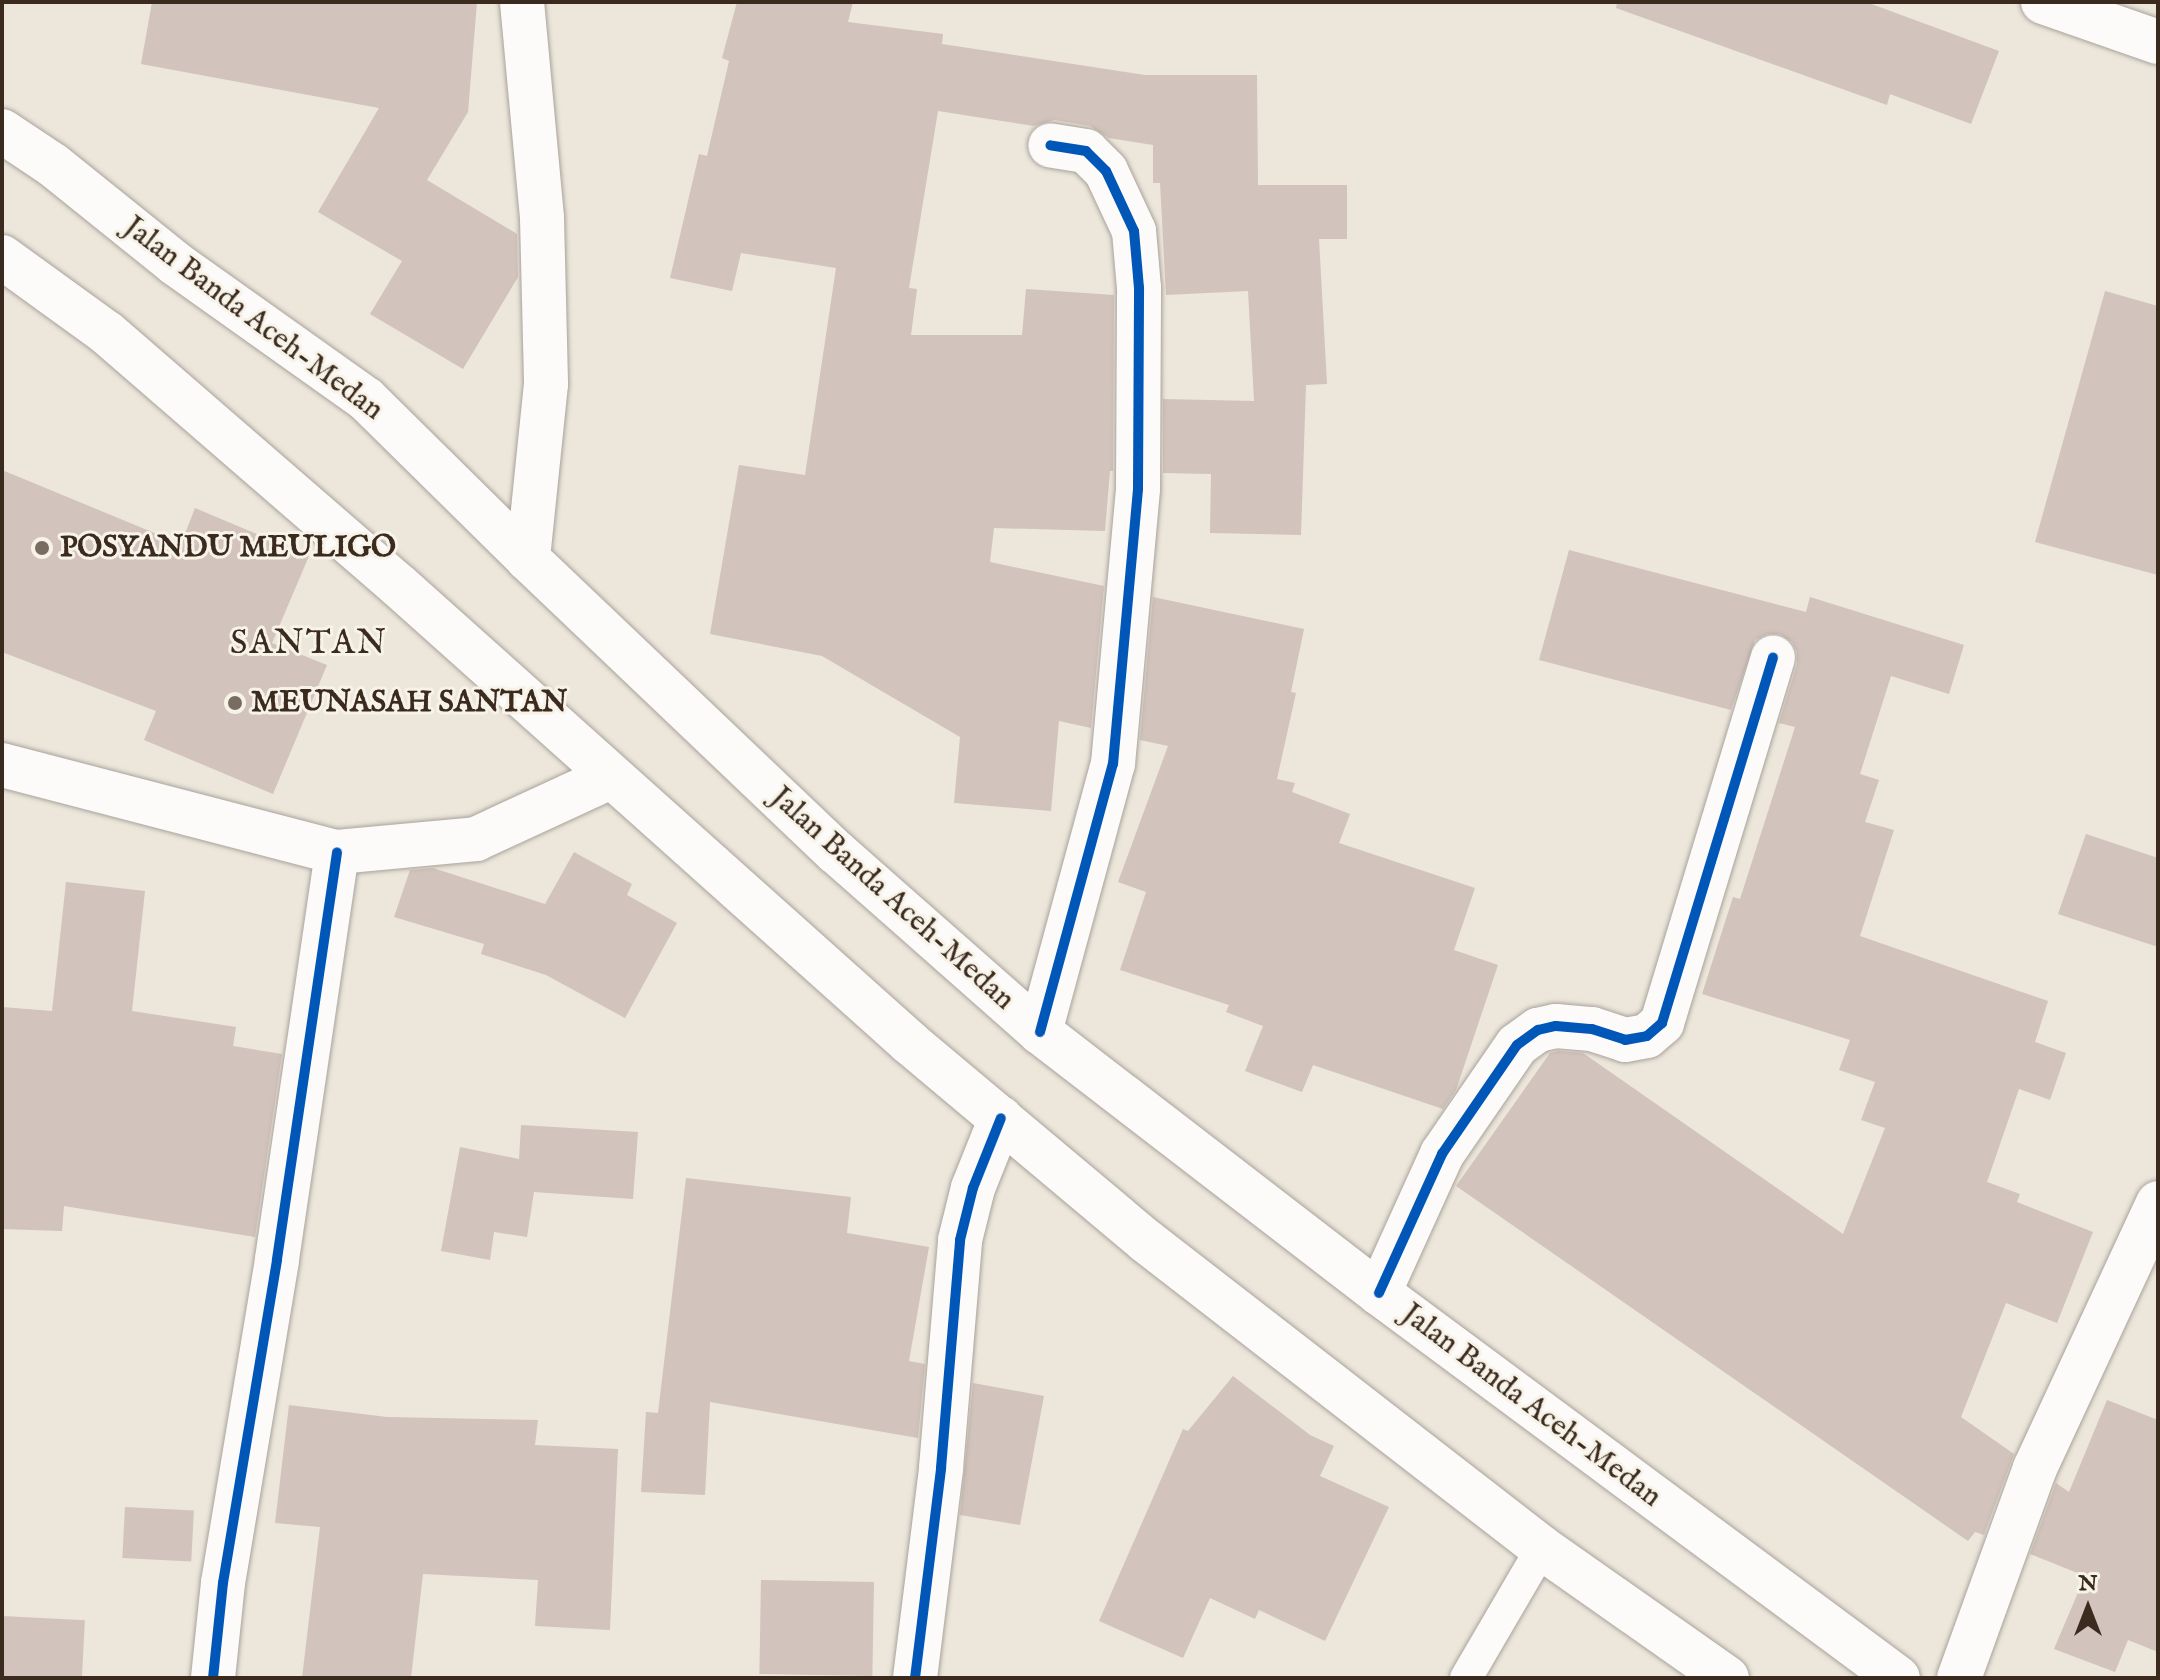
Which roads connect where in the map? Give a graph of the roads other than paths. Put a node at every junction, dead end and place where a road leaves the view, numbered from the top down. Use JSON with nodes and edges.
{"nodes":[{"id":1,"x":522,"y":2,"type":"edge"},
{"id":2,"x":2043,"y":2,"type":"edge"},
{"id":3,"x":2158,"y":42,"type":"edge"},
{"id":4,"x":2,"y":131,"type":"edge"},
{"id":5,"x":1050,"y":145,"type":"dead end"},
{"id":6,"x":2,"y":257,"type":"edge"},
{"id":7,"x":528,"y":559,"type":"junction"},
{"id":8,"x":1773,"y":658,"type":"dead end"},
{"id":9,"x":2,"y":765,"type":"edge"},
{"id":10,"x":610,"y":777,"type":"junction"},
{"id":11,"x":337,"y":852,"type":"junction"},
{"id":12,"x":1040,"y":1032,"type":"junction"},
{"id":13,"x":1001,"y":1118,"type":"junction"},
{"id":14,"x":2158,"y":1203,"type":"edge"},
{"id":15,"x":1379,"y":1293,"type":"junction"},
{"id":16,"x":1542,"y":1548,"type":"junction"},
{"id":17,"x":213,"y":1678,"type":"edge"},
{"id":18,"x":915,"y":1678,"type":"edge"},
{"id":19,"x":1466,"y":1678,"type":"edge"},
{"id":20,"x":1727,"y":1678,"type":"edge"},
{"id":21,"x":1898,"y":1678,"type":"edge"},
{"id":22,"x":1959,"y":1678,"type":"edge"}],
"edges":[{"from":1,"to":7,"type":"main road"},
{"from":2,"to":3,"type":"main road"},
{"from":4,"to":7,"type":"main road","name":"Jalan Banda Aceh-Medan"},
{"from":5,"to":12,"type":"main road"},
{"from":6,"to":10,"type":"main road"},
{"from":7,"to":12,"type":"main road","name":"Jalan Banda Aceh-Medan"},
{"from":8,"to":15,"type":"main road"},
{"from":9,"to":11,"type":"main road"},
{"from":10,"to":11,"type":"main road"},
{"from":10,"to":13,"type":"main road"},
{"from":11,"to":17,"type":"main road"},
{"from":12,"to":15,"type":"main road","name":"Jalan Banda Aceh-Medan"},
{"from":13,"to":16,"type":"main road"},
{"from":13,"to":18,"type":"main road"},
{"from":14,"to":22,"type":"main road"},
{"from":15,"to":21,"type":"main road","name":"Jalan Banda Aceh-Medan"},
{"from":16,"to":19,"type":"lane"},
{"from":16,"to":20,"type":"main road"}]}
